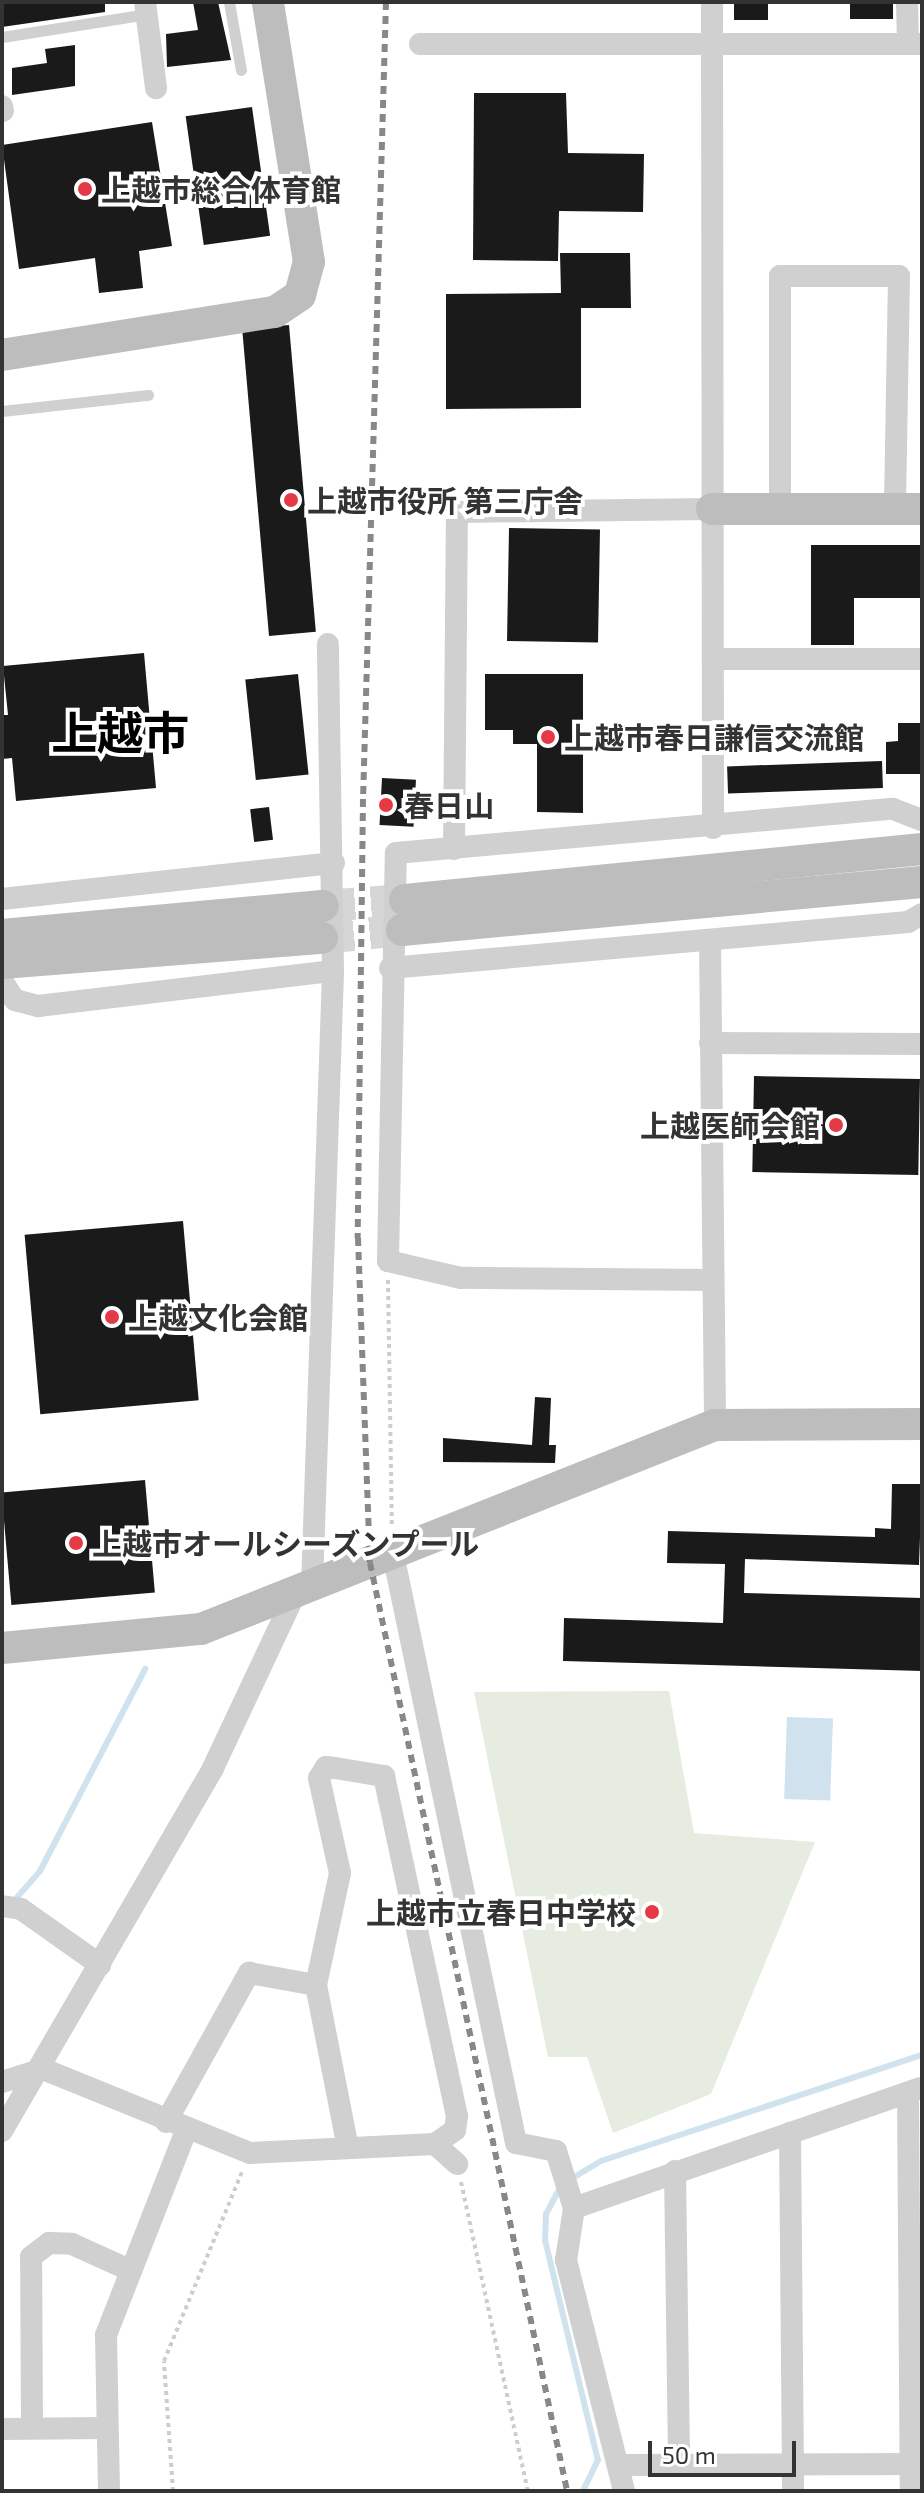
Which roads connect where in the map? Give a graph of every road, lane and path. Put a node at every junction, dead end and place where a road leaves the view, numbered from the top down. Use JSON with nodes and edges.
{"nodes":[{"id":1,"x":229,"y":2,"type":"edge"},
{"id":2,"x":268,"y":2,"type":"edge"},
{"id":3,"x":712,"y":2,"type":"edge"},
{"id":4,"x":907,"y":2,"type":"edge"},
{"id":5,"x":146,"y":8,"type":"edge"},
{"id":6,"x":2,"y":37,"type":"edge"},
{"id":7,"x":420,"y":44,"type":"dead end"},
{"id":8,"x":712,"y":44,"type":"junction"},
{"id":9,"x":915,"y":44,"type":"edge"},
{"id":10,"x":241,"y":70,"type":"dead end"},
{"id":11,"x":156,"y":88,"type":"dead end"},
{"id":12,"x":2,"y":355,"type":"edge"},
{"id":13,"x":148,"y":395,"type":"dead end"},
{"id":14,"x":2,"y":411,"type":"edge"},
{"id":15,"x":712,"y":509,"type":"junction"},
{"id":16,"x":780,"y":509,"type":"junction"},
{"id":17,"x":909,"y":509,"type":"edge"},
{"id":18,"x":328,"y":644,"type":"dead end"},
{"id":19,"x":713,"y":659,"type":"junction"},
{"id":20,"x":922,"y":659,"type":"edge"},
{"id":21,"x":922,"y":820,"type":"edge"},
{"id":22,"x":713,"y":828,"type":"junction"},
{"id":23,"x":454,"y":849,"type":"junction"},
{"id":24,"x":922,"y":849,"type":"edge"},
{"id":25,"x":334,"y":863,"type":"junction"},
{"id":26,"x":922,"y":882,"type":"edge"},
{"id":27,"x":2,"y":899,"type":"edge"},
{"id":28,"x":323,"y":906,"type":"tunnel mouth"},
{"id":29,"x":922,"y":914,"type":"edge"},
{"id":30,"x":2,"y":935,"type":"edge"},
{"id":31,"x":322,"y":938,"type":"tunnel mouth"},
{"id":32,"x":710,"y":940,"type":"junction"},
{"id":33,"x":2,"y":963,"type":"edge"},
{"id":34,"x":390,"y":968,"type":"junction"},
{"id":35,"x":333,"y":971,"type":"junction"},
{"id":36,"x":2,"y":981,"type":"edge"},
{"id":37,"x":710,"y":1043,"type":"junction"},
{"id":38,"x":922,"y":1044,"type":"edge"},
{"id":39,"x":388,"y":1261,"type":"junction"},
{"id":40,"x":712,"y":1280,"type":"junction"},
{"id":41,"x":922,"y":1424,"type":"edge"},
{"id":42,"x":715,"y":1425,"type":"junction"},
{"id":43,"x":393,"y":1554,"type":"junction"},
{"id":44,"x":303,"y":1591,"type":"junction"},
{"id":45,"x":2,"y":1648,"type":"edge"},
{"id":46,"x":2,"y":1906,"type":"edge"},
{"id":47,"x":100,"y":1965,"type":"junction"},
{"id":48,"x":316,"y":1985,"type":"junction"},
{"id":49,"x":43,"y":2069,"type":"junction"},
{"id":50,"x":2,"y":2082,"type":"edge"},
{"id":51,"x":915,"y":2090,"type":"edge"},
{"id":52,"x":176,"y":2126,"type":"junction"},
{"id":53,"x":2,"y":2131,"type":"edge"},
{"id":54,"x":790,"y":2133,"type":"junction"},
{"id":55,"x":435,"y":2144,"type":"junction"},
{"id":56,"x":348,"y":2148,"type":"junction"},
{"id":57,"x":250,"y":2153,"type":"junction"},
{"id":58,"x":457,"y":2164,"type":"joint"},
{"id":59,"x":675,"y":2171,"type":"junction"},
{"id":60,"x":574,"y":2208,"type":"junction"},
{"id":61,"x":127,"y":2269,"type":"junction"},
{"id":62,"x":32,"y":2428,"type":"junction"},
{"id":63,"x":105,"y":2428,"type":"junction"},
{"id":64,"x":2,"y":2429,"type":"edge"},
{"id":65,"x":916,"y":2464,"type":"edge"},
{"id":66,"x":619,"y":2465,"type":"junction"},
{"id":67,"x":679,"y":2465,"type":"junction"},
{"id":68,"x":793,"y":2466,"type":"junction"},
{"id":69,"x":109,"y":2491,"type":"edge"},
{"id":70,"x":173,"y":2491,"type":"edge"},
{"id":71,"x":528,"y":2491,"type":"edge"},
{"id":72,"x":624,"y":2491,"type":"edge"},
{"id":73,"x":793,"y":2491,"type":"edge"},
{"id":74,"x":911,"y":2491,"type":"edge"}],
"edges":[{"from":1,"to":10,"type":"lane"},
{"from":2,"to":12,"type":"street"},
{"from":3,"to":8,"type":"street"},
{"from":4,"to":9,"type":"street"},
{"from":5,"to":6,"type":"lane"},
{"from":5,"to":11,"type":"street"},
{"from":7,"to":8,"type":"street"},
{"from":8,"to":9,"type":"street"},
{"from":8,"to":15,"type":"street"},
{"from":13,"to":14,"type":"lane"},
{"from":15,"to":16,"type":"street"},
{"from":15,"to":19,"type":"street"},
{"from":15,"to":23,"type":"street"},
{"from":16,"to":17,"type":"street"},
{"from":16,"to":17,"type":"street"},
{"from":18,"to":25,"type":"street"},
{"from":19,"to":20,"type":"street"},
{"from":19,"to":22,"type":"street"},
{"from":21,"to":22,"type":"street"},
{"from":22,"to":23,"type":"street"},
{"from":23,"to":34,"type":"street"},
{"from":24,"to":26,"type":"street"},
{"from":25,"to":27,"type":"street"},
{"from":25,"to":35,"type":"street"},
{"from":28,"to":30,"type":"street"},
{"from":29,"to":32,"type":"street"},
{"from":31,"to":33,"type":"street"},
{"from":32,"to":34,"type":"street"},
{"from":32,"to":37,"type":"street"},
{"from":34,"to":39,"type":"street"},
{"from":35,"to":36,"type":"street"},
{"from":35,"to":44,"type":"street"},
{"from":37,"to":38,"type":"street"},
{"from":37,"to":40,"type":"street"},
{"from":39,"to":40,"type":"street"},
{"from":39,"to":43,"type":"path"},
{"from":40,"to":42,"type":"street"},
{"from":41,"to":42,"type":"street"},
{"from":42,"to":43,"type":"street"},
{"from":43,"to":44,"type":"street"},
{"from":43,"to":60,"type":"street"},
{"from":44,"to":45,"type":"street"},
{"from":44,"to":47,"type":"street"},
{"from":46,"to":47,"type":"street"},
{"from":47,"to":49,"type":"street"},
{"from":48,"to":52,"type":"street"},
{"from":48,"to":55,"type":"street"},
{"from":48,"to":56,"type":"street"},
{"from":49,"to":50,"type":"street"},
{"from":49,"to":52,"type":"street"},
{"from":49,"to":53,"type":"street"},
{"from":51,"to":54,"type":"street"},
{"from":51,"to":65,"type":"street"},
{"from":52,"to":57,"type":"street"},
{"from":52,"to":61,"type":"street"},
{"from":54,"to":59,"type":"street"},
{"from":54,"to":68,"type":"street"},
{"from":55,"to":56,"type":"street"},
{"from":55,"to":58,"type":"street"},
{"from":56,"to":57,"type":"street"},
{"from":57,"to":70,"type":"path"},
{"from":58,"to":71,"type":"path"},
{"from":59,"to":60,"type":"street"},
{"from":59,"to":67,"type":"street"},
{"from":60,"to":66,"type":"street"},
{"from":61,"to":62,"type":"street"},
{"from":61,"to":63,"type":"street"},
{"from":62,"to":63,"type":"street"},
{"from":62,"to":64,"type":"street"},
{"from":63,"to":69,"type":"street"},
{"from":65,"to":68,"type":"street"},
{"from":65,"to":74,"type":"street"},
{"from":66,"to":67,"type":"street"},
{"from":66,"to":72,"type":"street"},
{"from":67,"to":68,"type":"street"},
{"from":68,"to":73,"type":"street"}]}
